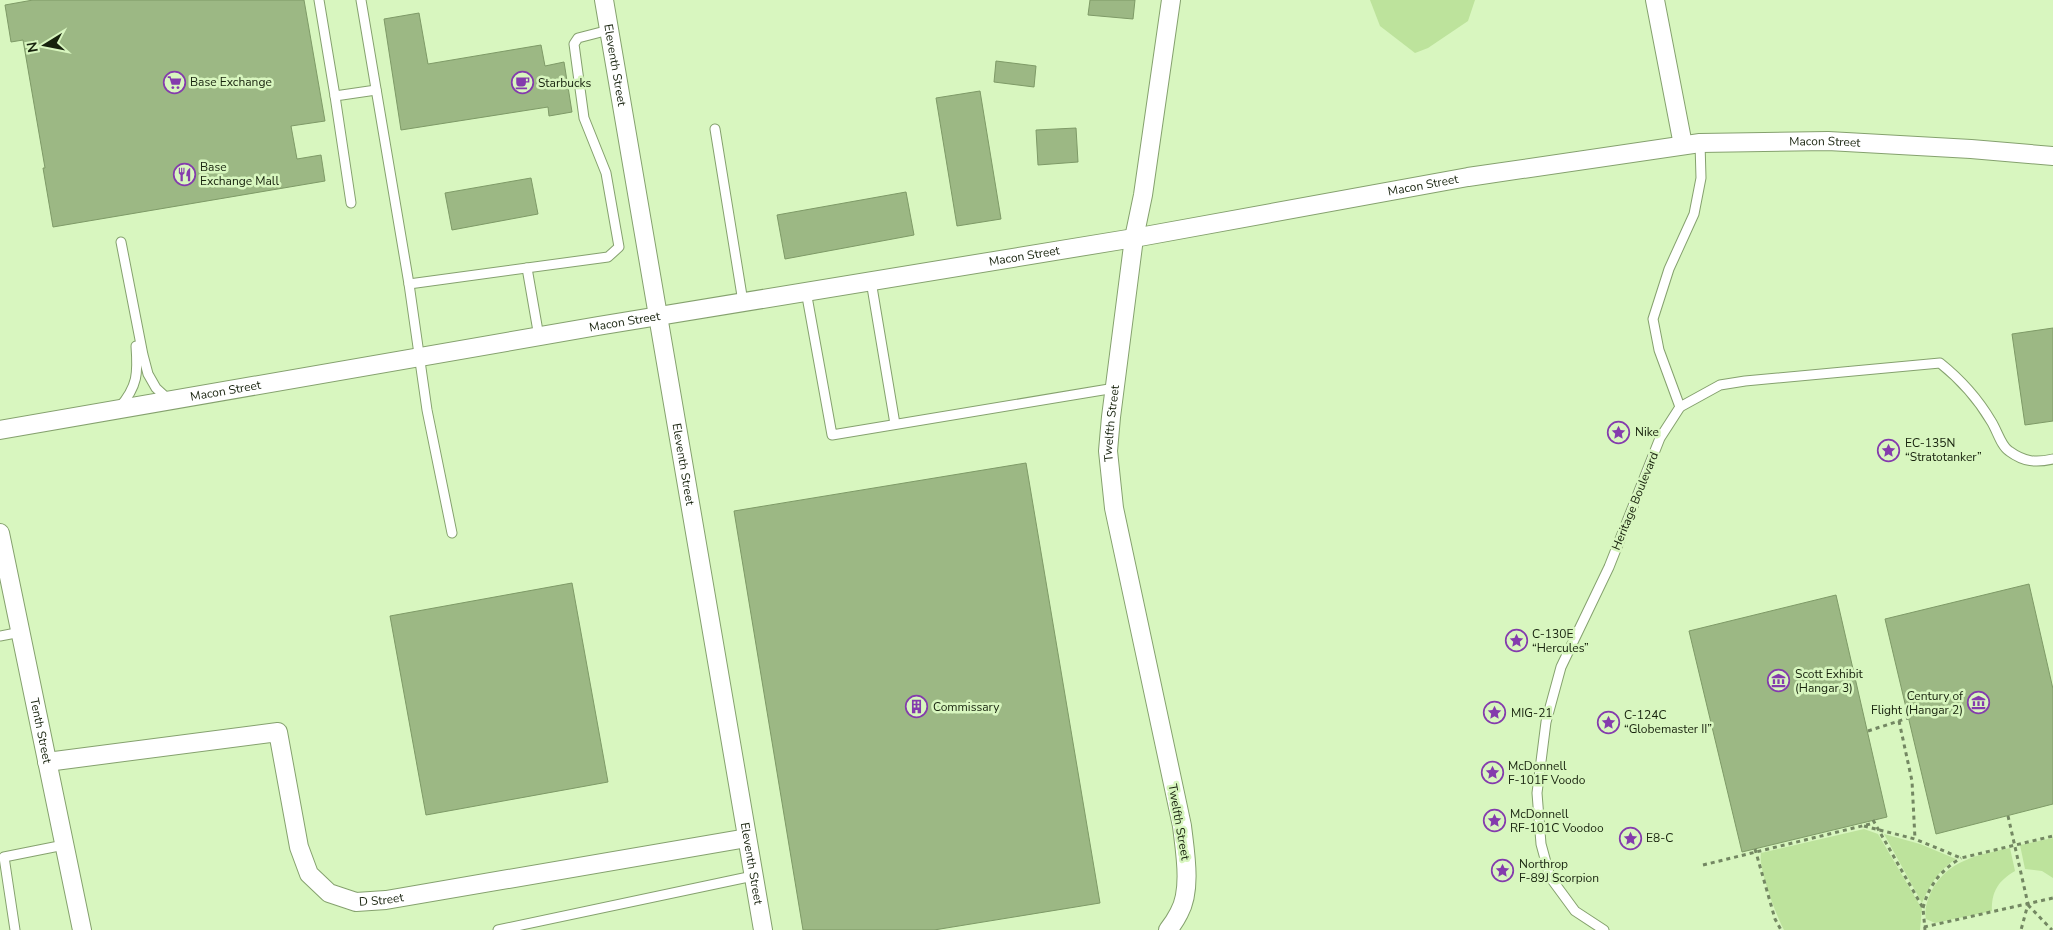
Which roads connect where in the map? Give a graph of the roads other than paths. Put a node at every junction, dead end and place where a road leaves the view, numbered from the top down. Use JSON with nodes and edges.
{"nodes":[{"id":1,"x":319,"y":0,"type":"edge"},
{"id":2,"x":360,"y":0,"type":"edge"},
{"id":3,"x":604,"y":0,"type":"edge"},
{"id":4,"x":1171,"y":0,"type":"edge"},
{"id":5,"x":1655,"y":0,"type":"edge"},
{"id":6,"x":609,"y":30,"type":"junction"},
{"id":7,"x":376,"y":90,"type":"junction"},
{"id":8,"x":335,"y":96,"type":"junction"},
{"id":9,"x":715,"y":128,"type":"dead end"},
{"id":10,"x":1691,"y":144,"type":"junction"},
{"id":11,"x":2053,"y":156,"type":"edge"},
{"id":12,"x":351,"y":203,"type":"dead end"},
{"id":13,"x":1134,"y":238,"type":"junction"},
{"id":14,"x":121,"y":242,"type":"dead end"},
{"id":15,"x":527,"y":268,"type":"junction"},
{"id":16,"x":871,"y":281,"type":"junction"},
{"id":17,"x":408,"y":284,"type":"junction"},
{"id":18,"x":806,"y":291,"type":"junction"},
{"id":19,"x":743,"y":302,"type":"junction"},
{"id":20,"x":133,"y":311,"type":"junction"},
{"id":21,"x":657,"y":316,"type":"junction"},
{"id":22,"x":539,"y":337,"type":"junction"},
{"id":23,"x":420,"y":357,"type":"junction"},
{"id":24,"x":1115,"y":388,"type":"junction"},
{"id":25,"x":169,"y":401,"type":"junction"},
{"id":26,"x":1680,"y":407,"type":"junction"},
{"id":27,"x":118,"y":409,"type":"junction"},
{"id":28,"x":895,"y":424,"type":"junction"},
{"id":29,"x":0,"y":430,"type":"edge"},
{"id":30,"x":2053,"y":459,"type":"edge"},
{"id":31,"x":0,"y":533,"type":"edge"},
{"id":32,"x":452,"y":533,"type":"dead end"},
{"id":33,"x":21,"y":632,"type":"junction"},
{"id":34,"x":0,"y":636,"type":"edge"},
{"id":35,"x":47,"y":762,"type":"junction"},
{"id":36,"x":747,"y":838,"type":"junction"},
{"id":37,"x":64,"y":845,"type":"junction"},
{"id":38,"x":753,"y":876,"type":"junction"},
{"id":39,"x":15,"y":930,"type":"edge"},
{"id":40,"x":82,"y":930,"type":"edge"},
{"id":41,"x":498,"y":930,"type":"edge"},
{"id":42,"x":763,"y":930,"type":"edge"},
{"id":43,"x":1168,"y":930,"type":"edge"},
{"id":44,"x":1604,"y":930,"type":"edge"}],
"edges":[{"from":1,"to":8,"type":"lane"},
{"from":2,"to":7,"type":"lane"},
{"from":3,"to":6,"type":"street","name":"Eleventh Street"},
{"from":4,"to":13,"type":"street","name":"Twelfth Street"},
{"from":5,"to":10,"type":"street"},
{"from":6,"to":15,"type":"lane"},
{"from":6,"to":21,"type":"street","name":"Eleventh Street"},
{"from":7,"to":8,"type":"lane"},
{"from":7,"to":17,"type":"lane"},
{"from":8,"to":12,"type":"lane"},
{"from":9,"to":19,"type":"lane"},
{"from":10,"to":11,"type":"street","name":"Macon Street"},
{"from":10,"to":13,"type":"street","name":"Macon Street"},
{"from":10,"to":26,"type":"lane"},
{"from":13,"to":16,"type":"street","name":"Macon Street"},
{"from":13,"to":24,"type":"street","name":"Twelfth Street"},
{"from":14,"to":20,"type":"lane"},
{"from":15,"to":17,"type":"lane"},
{"from":15,"to":22,"type":"lane"},
{"from":16,"to":18,"type":"street","name":"Macon Street"},
{"from":16,"to":28,"type":"lane"},
{"from":17,"to":23,"type":"lane"},
{"from":18,"to":19,"type":"street","name":"Macon Street"},
{"from":18,"to":28,"type":"lane"},
{"from":19,"to":21,"type":"street","name":"Macon Street"},
{"from":20,"to":25,"type":"lane"},
{"from":20,"to":27,"type":"lane"},
{"from":21,"to":22,"type":"street","name":"Macon Street"},
{"from":21,"to":36,"type":"street","name":"Eleventh Street"},
{"from":22,"to":23,"type":"street","name":"Macon Street"},
{"from":23,"to":25,"type":"street","name":"Macon Street"},
{"from":23,"to":32,"type":"lane"},
{"from":24,"to":28,"type":"lane"},
{"from":24,"to":43,"type":"street","name":"Twelfth Street"},
{"from":25,"to":27,"type":"street","name":"Macon Street"},
{"from":26,"to":30,"type":"lane","name":"Heritage Boulevard"},
{"from":26,"to":44,"type":"lane","name":"Heritage Boulevard"},
{"from":27,"to":29,"type":"street","name":"Macon Street"},
{"from":31,"to":33,"type":"street","name":"Tenth Street"},
{"from":33,"to":34,"type":"lane"},
{"from":33,"to":35,"type":"street","name":"Tenth Street"},
{"from":35,"to":36,"type":"street","name":"D Street"},
{"from":35,"to":37,"type":"street","name":"Tenth Street"},
{"from":36,"to":38,"type":"street","name":"Eleventh Street"},
{"from":37,"to":39,"type":"lane"},
{"from":37,"to":40,"type":"street","name":"Tenth Street"},
{"from":38,"to":41,"type":"lane"},
{"from":38,"to":42,"type":"street","name":"Eleventh Street"}]}
